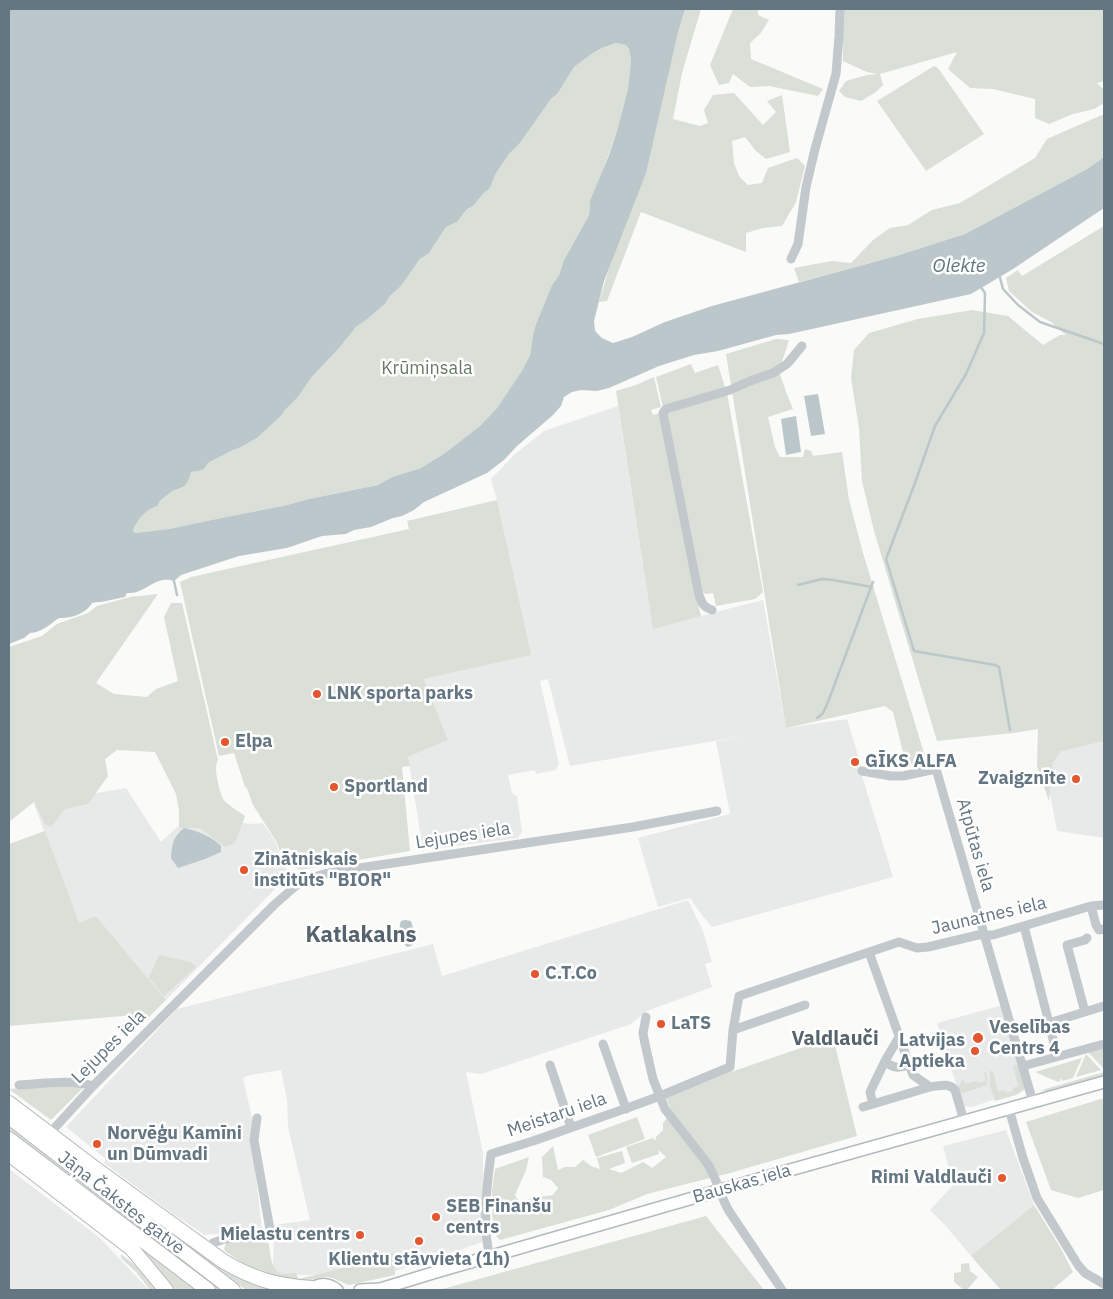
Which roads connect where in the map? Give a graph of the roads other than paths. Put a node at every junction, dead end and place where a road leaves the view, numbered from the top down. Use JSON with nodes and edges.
{"nodes":[{"id":1,"x":840,"y":9,"type":"edge"},
{"id":2,"x":791,"y":259,"type":"dead end"},
{"id":3,"x":802,"y":346,"type":"dead end"},
{"id":4,"x":712,"y":610,"type":"dead end"},
{"id":5,"x":862,"y":771,"type":"dead end"},
{"id":6,"x":717,"y":811,"type":"dead end"},
{"id":7,"x":1104,"y":905,"type":"edge"},
{"id":8,"x":1091,"y":906,"type":"junction"},
{"id":9,"x":1024,"y":926,"type":"junction"},
{"id":10,"x":1095,"y":933,"type":"edge"},
{"id":11,"x":985,"y":936,"type":"junction"},
{"id":12,"x":869,"y":952,"type":"junction"},
{"id":13,"x":806,"y":1005,"type":"dead end"},
{"id":14,"x":1104,"y":1006,"type":"edge"},
{"id":15,"x":1085,"y":1012,"type":"junction"},
{"id":16,"x":646,"y":1016,"type":"dead end"},
{"id":17,"x":1048,"y":1023,"type":"junction"},
{"id":18,"x":733,"y":1030,"type":"junction"},
{"id":19,"x":899,"y":1037,"type":"junction"},
{"id":20,"x":603,"y":1044,"type":"dead end"},
{"id":21,"x":1104,"y":1044,"type":"edge"},
{"id":22,"x":1057,"y":1056,"type":"junction"},
{"id":23,"x":885,"y":1061,"type":"junction"},
{"id":24,"x":550,"y":1065,"type":"dead end"},
{"id":25,"x":910,"y":1066,"type":"junction"},
{"id":26,"x":1023,"y":1066,"type":"junction"},
{"id":27,"x":1104,"y":1082,"type":"edge"},
{"id":28,"x":19,"y":1085,"type":"dead end"},
{"id":29,"x":92,"y":1086,"type":"junction"},
{"id":30,"x":930,"y":1087,"type":"junction"},
{"id":31,"x":660,"y":1096,"type":"junction"},
{"id":32,"x":1034,"y":1102,"type":"junction"},
{"id":33,"x":9,"y":1103,"type":"edge"},
{"id":34,"x":873,"y":1104,"type":"junction"},
{"id":35,"x":863,"y":1107,"type":"dead end"},
{"id":36,"x":1008,"y":1108,"type":"junction"},
{"id":37,"x":626,"y":1109,"type":"junction"},
{"id":38,"x":9,"y":1117,"type":"edge"},
{"id":39,"x":257,"y":1118,"type":"dead end"},
{"id":40,"x":964,"y":1121,"type":"junction"},
{"id":41,"x":571,"y":1127,"type":"junction"},
{"id":42,"x":49,"y":1134,"type":"junction"},
{"id":43,"x":9,"y":1139,"type":"edge"},
{"id":44,"x":9,"y":1154,"type":"edge"},
{"id":45,"x":719,"y":1191,"type":"junction"},
{"id":46,"x":209,"y":1250,"type":"junction"},
{"id":47,"x":490,"y":1256,"type":"junction"},
{"id":48,"x":1104,"y":1284,"type":"edge"},
{"id":49,"x":311,"y":1289,"type":"edge"},
{"id":50,"x":378,"y":1289,"type":"edge"},
{"id":51,"x":166,"y":1290,"type":"edge"},
{"id":52,"x":208,"y":1290,"type":"edge"},
{"id":53,"x":232,"y":1290,"type":"edge"},
{"id":54,"x":337,"y":1290,"type":"edge"},
{"id":55,"x":360,"y":1290,"type":"edge"},
{"id":56,"x":782,"y":1290,"type":"edge"}],
"edges":[{"from":1,"to":2,"type":"street"},
{"from":3,"to":4,"type":"street"},
{"from":5,"to":11,"type":"street","name":"Atpūtas iela"},
{"from":6,"to":29,"type":"street","name":"Lejupes iela"},
{"from":7,"to":8,"type":"street","name":"Jaunatnes iela"},
{"from":8,"to":9,"type":"street","name":"Jaunatnes iela"},
{"from":8,"to":10,"type":"street"},
{"from":9,"to":11,"type":"street","name":"Jaunatnes iela"},
{"from":9,"to":17,"type":"street"},
{"from":10,"to":15,"type":"street"},
{"from":11,"to":12,"type":"street","name":"Jaunatnes iela"},
{"from":11,"to":26,"type":"street","name":"Atpūtas iela"},
{"from":12,"to":18,"type":"street","name":"Jaunatnes iela"},
{"from":12,"to":19,"type":"street"},
{"from":13,"to":18,"type":"street"},
{"from":14,"to":15,"type":"street"},
{"from":15,"to":17,"type":"street"},
{"from":16,"to":31,"type":"street"},
{"from":17,"to":22,"type":"street"},
{"from":18,"to":31,"type":"street","name":"Meistaru iela"},
{"from":19,"to":23,"type":"street"},
{"from":19,"to":25,"type":"street"},
{"from":20,"to":37,"type":"street"},
{"from":21,"to":22,"type":"street"},
{"from":22,"to":26,"type":"street"},
{"from":23,"to":25,"type":"street"},
{"from":23,"to":34,"type":"street"},
{"from":24,"to":41,"type":"street"},
{"from":25,"to":30,"type":"street"},
{"from":26,"to":32,"type":"street","name":"Atpūtas iela"},
{"from":27,"to":32,"type":"main road","name":"Bauskas iela"},
{"from":28,"to":29,"type":"street"},
{"from":29,"to":42,"type":"street","name":"Lejupes iela"},
{"from":30,"to":34,"type":"street"},
{"from":30,"to":40,"type":"street"},
{"from":31,"to":37,"type":"street","name":"Meistaru iela"},
{"from":31,"to":45,"type":"street"},
{"from":32,"to":36,"type":"main road","name":"Bauskas iela"},
{"from":33,"to":42,"type":"highway"},
{"from":34,"to":35,"type":"street"},
{"from":36,"to":40,"type":"main road","name":"Bauskas iela"},
{"from":36,"to":48,"type":"street"},
{"from":37,"to":41,"type":"street","name":"Meistaru iela"},
{"from":38,"to":53,"type":"highway","name":"Jāņa Čakstes gatve"},
{"from":39,"to":46,"type":"street"},
{"from":40,"to":45,"type":"main road","name":"Bauskas iela"},
{"from":41,"to":47,"type":"street","name":"Meistaru iela"},
{"from":42,"to":46,"type":"highway"},
{"from":43,"to":52,"type":"highway","name":"Jāņa Čakstes gatve"},
{"from":44,"to":51,"type":"highway"},
{"from":45,"to":47,"type":"main road","name":"Bauskas iela"},
{"from":45,"to":56,"type":"street"},
{"from":46,"to":49,"type":"highway"},
{"from":47,"to":50,"type":"main road","name":"Bauskas iela"},
{"from":49,"to":54,"type":"main road"},
{"from":50,"to":55,"type":"main road","name":"Bauskas iela"}]}
